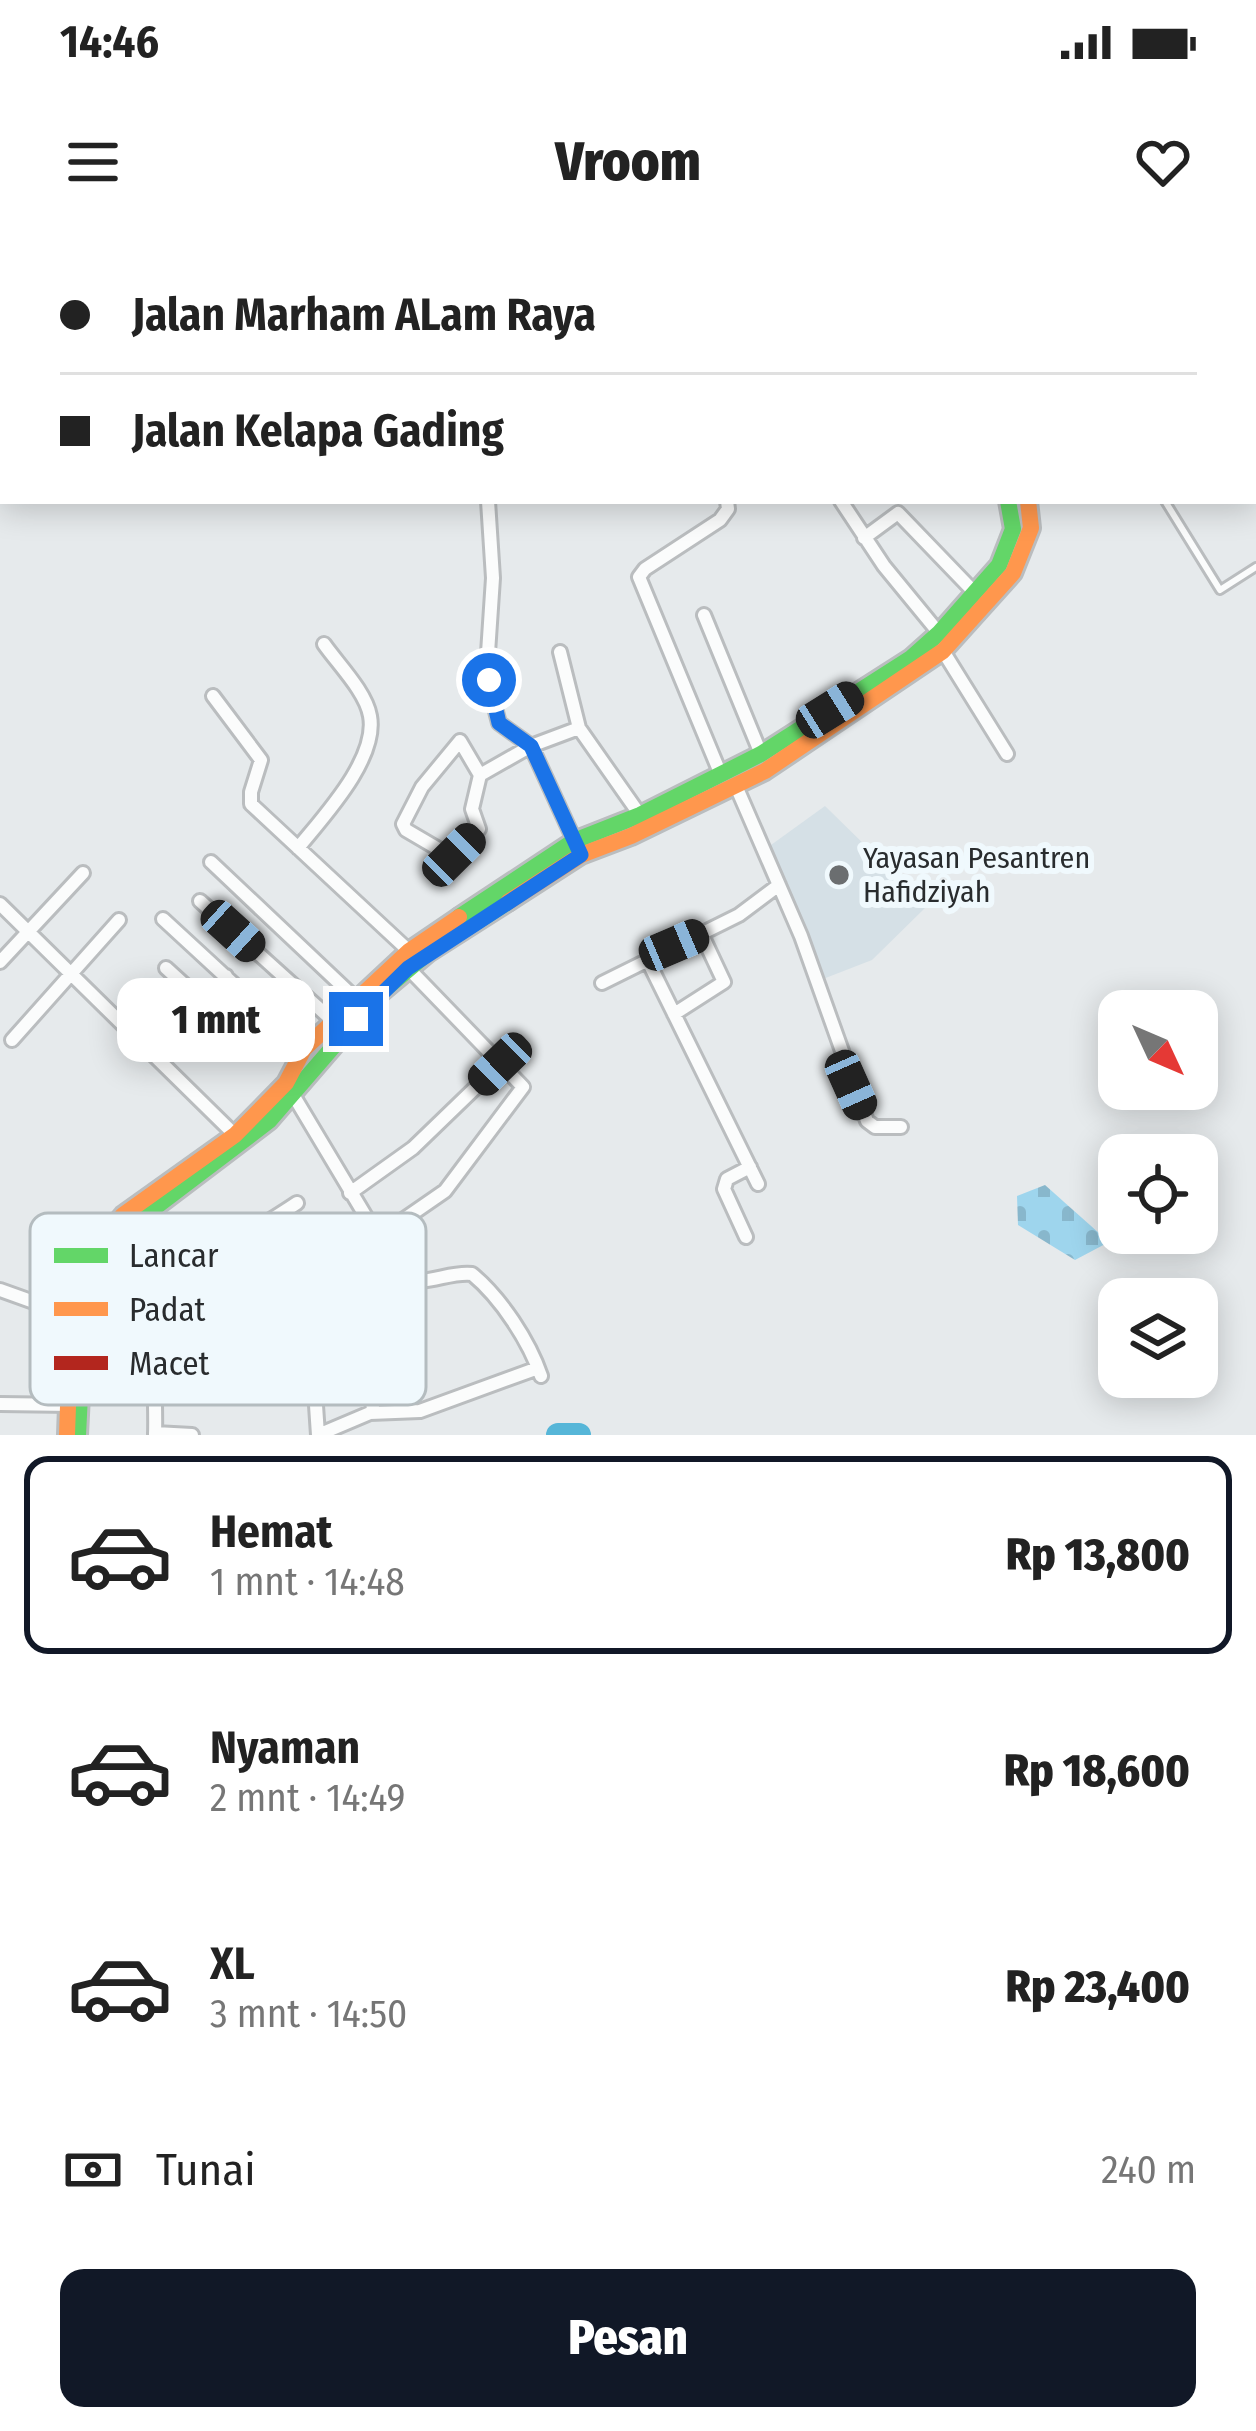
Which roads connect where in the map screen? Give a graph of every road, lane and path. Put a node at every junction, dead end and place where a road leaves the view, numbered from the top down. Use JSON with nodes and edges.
{"nodes":[{"id":1,"x":488,"y":504,"type":"edge"},
{"id":2,"x":727,"y":504,"type":"edge"},
{"id":3,"x":843,"y":504,"type":"edge"},
{"id":4,"x":1009,"y":504,"type":"edge"},
{"id":5,"x":1028,"y":504,"type":"edge"},
{"id":6,"x":1167,"y":504,"type":"edge"},
{"id":7,"x":864,"y":538,"type":"junction"},
{"id":8,"x":1256,"y":568,"type":"edge"},
{"id":9,"x":976,"y":594,"type":"junction"},
{"id":10,"x":704,"y":615,"type":"dead end"},
{"id":11,"x":942,"y":642,"type":"junction"},
{"id":12,"x":324,"y":644,"type":"dead end"},
{"id":13,"x":560,"y":652,"type":"dead end"},
{"id":14,"x":904,"y":672,"type":"junction"},
{"id":15,"x":212,"y":697,"type":"dead end"},
{"id":16,"x":578,"y":728,"type":"junction"},
{"id":17,"x":531,"y":746,"type":"junction"},
{"id":18,"x":761,"y":754,"type":"junction"},
{"id":19,"x":1006,"y":754,"type":"dead end"},
{"id":20,"x":480,"y":775,"type":"junction"},
{"id":21,"x":729,"y":781,"type":"junction"},
{"id":22,"x":640,"y":814,"type":"junction"},
{"id":23,"x":298,"y":848,"type":"junction"},
{"id":24,"x":578,"y":848,"type":"junction"},
{"id":25,"x":212,"y":862,"type":"dead end"},
{"id":26,"x":83,"y":873,"type":"dead end"},
{"id":27,"x":779,"y":885,"type":"junction"},
{"id":28,"x":200,"y":901,"type":"dead end"},
{"id":29,"x":0,"y":904,"type":"edge"},
{"id":30,"x":163,"y":919,"type":"dead end"},
{"id":31,"x":119,"y":920,"type":"dead end"},
{"id":32,"x":29,"y":931,"type":"junction"},
{"id":33,"x":701,"y":933,"type":"junction"},
{"id":34,"x":647,"y":959,"type":"junction"},
{"id":35,"x":408,"y":960,"type":"junction"},
{"id":36,"x":0,"y":962,"type":"edge"},
{"id":37,"x":166,"y":968,"type":"dead end"},
{"id":38,"x":70,"y":975,"type":"junction"},
{"id":39,"x":226,"y":976,"type":"junction"},
{"id":40,"x":602,"y":983,"type":"dead end"},
{"id":41,"x":356,"y":999,"type":"junction"},
{"id":42,"x":674,"y":1014,"type":"junction"},
{"id":43,"x":333,"y":1022,"type":"junction"},
{"id":44,"x":11,"y":1040,"type":"dead end"},
{"id":45,"x":304,"y":1049,"type":"junction"},
{"id":46,"x":500,"y":1064,"type":"junction"},
{"id":47,"x":290,"y":1089,"type":"junction"},
{"id":48,"x":901,"y":1127,"type":"dead end"},
{"id":49,"x":235,"y":1135,"type":"junction"},
{"id":50,"x":749,"y":1167,"type":"junction"},
{"id":51,"x":758,"y":1184,"type":"dead end"},
{"id":52,"x":350,"y":1193,"type":"junction"},
{"id":53,"x":297,"y":1203,"type":"dead end"},
{"id":54,"x":137,"y":1213,"type":"edge"},
{"id":55,"x":139,"y":1213,"type":"edge"},
{"id":56,"x":283,"y":1213,"type":"edge"},
{"id":57,"x":362,"y":1213,"type":"edge"},
{"id":58,"x":413,"y":1213,"type":"edge"},
{"id":59,"x":746,"y":1237,"type":"dead end"},
{"id":60,"x":426,"y":1281,"type":"edge"},
{"id":61,"x":0,"y":1290,"type":"edge"},
{"id":62,"x":30,"y":1301,"type":"edge"},
{"id":63,"x":0,"y":1404,"type":"edge"},
{"id":64,"x":30,"y":1405,"type":"edge"},
{"id":65,"x":36,"y":1405,"type":"edge"},
{"id":66,"x":316,"y":1405,"type":"edge"},
{"id":67,"x":373,"y":1405,"type":"edge"},
{"id":68,"x":73,"y":1406,"type":"junction"},
{"id":69,"x":373,"y":1412,"type":"junction"},
{"id":70,"x":155,"y":1434,"type":"edge"},
{"id":71,"x":67,"y":1435,"type":"edge"},
{"id":72,"x":79,"y":1435,"type":"edge"},
{"id":73,"x":192,"y":1435,"type":"edge"},
{"id":74,"x":318,"y":1435,"type":"edge"}],
"edges":[{"from":1,"to":17,"type":"street"},
{"from":2,"to":21,"type":"street"},
{"from":3,"to":7,"type":"street"},
{"from":4,"to":9,"type":"street"},
{"from":5,"to":11,"type":"street"},
{"from":6,"to":8,"type":"lane"},
{"from":7,"to":9,"type":"street"},
{"from":7,"to":11,"type":"street"},
{"from":9,"to":11,"type":"street"},
{"from":10,"to":18,"type":"street"},
{"from":11,"to":14,"type":"street"},
{"from":11,"to":19,"type":"street"},
{"from":12,"to":23,"type":"street"},
{"from":13,"to":16,"type":"street"},
{"from":14,"to":18,"type":"street"},
{"from":14,"to":21,"type":"street"},
{"from":15,"to":23,"type":"street"},
{"from":16,"to":17,"type":"street"},
{"from":16,"to":22,"type":"street"},
{"from":17,"to":20,"type":"street"},
{"from":17,"to":24,"type":"street"},
{"from":18,"to":21,"type":"street"},
{"from":20,"to":20,"type":"street"},
{"from":21,"to":22,"type":"street"},
{"from":21,"to":24,"type":"street"},
{"from":21,"to":27,"type":"street"},
{"from":22,"to":24,"type":"street"},
{"from":23,"to":35,"type":"street"},
{"from":24,"to":35,"type":"street"},
{"from":25,"to":41,"type":"street"},
{"from":26,"to":32,"type":"street"},
{"from":27,"to":33,"type":"street"},
{"from":27,"to":48,"type":"street"},
{"from":28,"to":43,"type":"street"},
{"from":29,"to":32,"type":"street"},
{"from":30,"to":39,"type":"street"},
{"from":31,"to":38,"type":"street"},
{"from":32,"to":36,"type":"street"},
{"from":32,"to":38,"type":"street"},
{"from":33,"to":34,"type":"street"},
{"from":33,"to":42,"type":"street"},
{"from":34,"to":40,"type":"street"},
{"from":34,"to":42,"type":"street"},
{"from":35,"to":41,"type":"street"},
{"from":35,"to":46,"type":"street"},
{"from":35,"to":47,"type":"street"},
{"from":37,"to":39,"type":"street"},
{"from":38,"to":44,"type":"street"},
{"from":38,"to":49,"type":"street"},
{"from":39,"to":45,"type":"street"},
{"from":41,"to":43,"type":"street"},
{"from":42,"to":50,"type":"street"},
{"from":43,"to":45,"type":"street"},
{"from":45,"to":47,"type":"street"},
{"from":46,"to":52,"type":"street"},
{"from":46,"to":58,"type":"street"},
{"from":47,"to":49,"type":"street"},
{"from":47,"to":52,"type":"street"},
{"from":47,"to":55,"type":"street"},
{"from":49,"to":54,"type":"street"},
{"from":50,"to":51,"type":"street"},
{"from":50,"to":59,"type":"street"},
{"from":52,"to":57,"type":"street"},
{"from":53,"to":56,"type":"street"},
{"from":60,"to":69,"type":"street"},
{"from":61,"to":62,"type":"street"},
{"from":63,"to":64,"type":"street"},
{"from":65,"to":68,"type":"street"},
{"from":66,"to":74,"type":"street"},
{"from":67,"to":69,"type":"street"},
{"from":68,"to":71,"type":"street"},
{"from":68,"to":72,"type":"street"},
{"from":69,"to":74,"type":"street"},
{"from":70,"to":73,"type":"street"}]}
